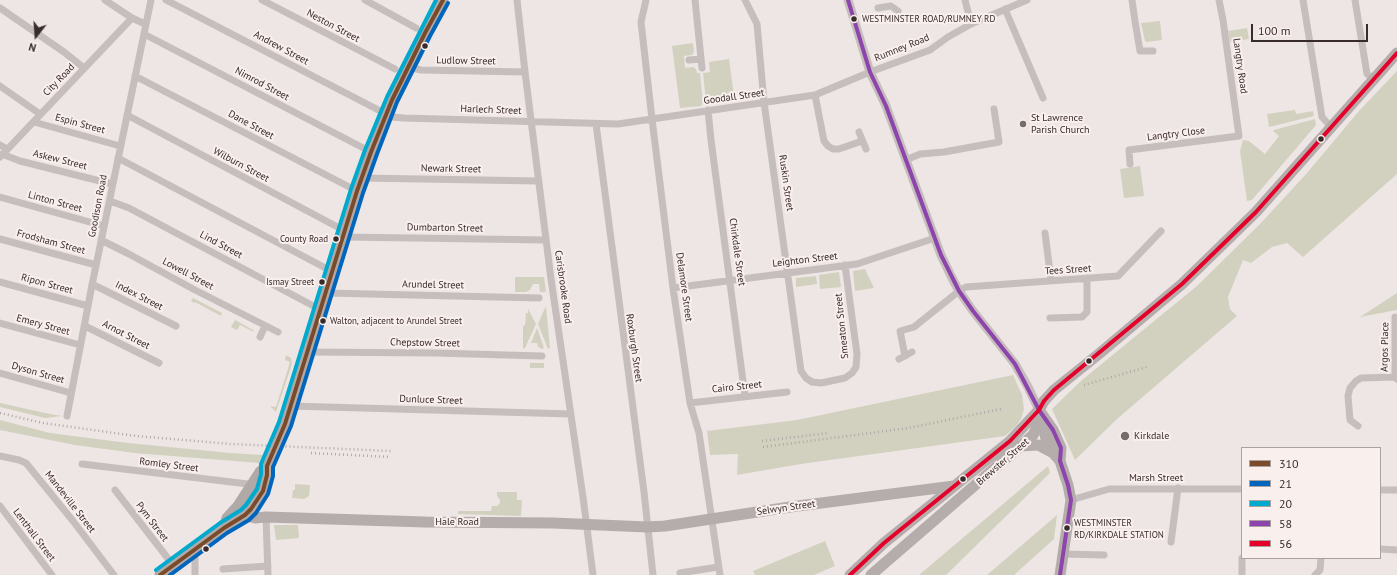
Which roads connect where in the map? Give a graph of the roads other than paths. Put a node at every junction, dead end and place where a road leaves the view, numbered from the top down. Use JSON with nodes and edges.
{"nodes":[{"id":1,"x":105,"y":0,"type":"edge"},
{"id":2,"x":151,"y":0,"type":"edge"},
{"id":3,"x":166,"y":0,"type":"edge"},
{"id":4,"x":262,"y":0,"type":"edge"},
{"id":5,"x":365,"y":0,"type":"edge"},
{"id":6,"x":443,"y":0,"type":"edge"},
{"id":7,"x":517,"y":0,"type":"edge"},
{"id":8,"x":646,"y":0,"type":"edge"},
{"id":9,"x":695,"y":0,"type":"edge"},
{"id":10,"x":745,"y":0,"type":"edge"},
{"id":11,"x":848,"y":0,"type":"edge"},
{"id":12,"x":965,"y":0,"type":"edge"},
{"id":13,"x":1026,"y":0,"type":"edge"},
{"id":14,"x":1132,"y":0,"type":"edge"},
{"id":15,"x":1219,"y":0,"type":"edge"},
{"id":16,"x":1303,"y":0,"type":"edge"},
{"id":17,"x":1356,"y":0,"type":"edge"},
{"id":18,"x":891,"y":3,"type":"edge"},
{"id":19,"x":0,"y":8,"type":"edge"},
{"id":20,"x":878,"y":8,"type":"dead end"},
{"id":21,"x":1005,"y":9,"type":"junction"},
{"id":22,"x":898,"y":11,"type":"dead end"},
{"id":23,"x":132,"y":18,"type":"junction"},
{"id":24,"x":145,"y":24,"type":"junction"},
{"id":25,"x":971,"y":24,"type":"junction"},
{"id":26,"x":416,"y":28,"type":"dead end"},
{"id":27,"x":144,"y":34,"type":"junction"},
{"id":28,"x":1153,"y":50,"type":"dead end"},
{"id":29,"x":1397,"y":53,"type":"edge"},
{"id":30,"x":701,"y":59,"type":"junction"},
{"id":31,"x":689,"y":60,"type":"dead end"},
{"id":32,"x":408,"y":67,"type":"junction"},
{"id":33,"x":84,"y":68,"type":"junction"},
{"id":34,"x":702,"y":68,"type":"dead end"},
{"id":35,"x":395,"y":69,"type":"dead end"},
{"id":36,"x":525,"y":72,"type":"junction"},
{"id":37,"x":870,"y":72,"type":"junction"},
{"id":38,"x":135,"y":76,"type":"junction"},
{"id":39,"x":1374,"y":79,"type":"junction"},
{"id":40,"x":0,"y":86,"type":"edge"},
{"id":41,"x":815,"y":95,"type":"junction"},
{"id":42,"x":1043,"y":98,"type":"dead end"},
{"id":43,"x":764,"y":102,"type":"junction"},
{"id":44,"x":994,"y":109,"type":"dead end"},
{"id":45,"x":708,"y":110,"type":"junction"},
{"id":46,"x":40,"y":114,"type":"junction"},
{"id":47,"x":386,"y":114,"type":"junction"},
{"id":48,"x":127,"y":116,"type":"junction"},
{"id":49,"x":652,"y":119,"type":"junction"},
{"id":50,"x":34,"y":122,"type":"junction"},
{"id":51,"x":531,"y":122,"type":"junction"},
{"id":52,"x":596,"y":124,"type":"junction"},
{"id":53,"x":1331,"y":127,"type":"junction"},
{"id":54,"x":859,"y":132,"type":"dead end"},
{"id":55,"x":1239,"y":136,"type":"joint"},
{"id":56,"x":862,"y":141,"type":"junction"},
{"id":57,"x":0,"y":145,"type":"edge"},
{"id":58,"x":120,"y":146,"type":"junction"},
{"id":59,"x":866,"y":149,"type":"dead end"},
{"id":60,"x":371,"y":152,"type":"junction"},
{"id":61,"x":3,"y":153,"type":"edge"},
{"id":62,"x":118,"y":158,"type":"junction"},
{"id":63,"x":906,"y":160,"type":"junction"},
{"id":64,"x":1130,"y":164,"type":"dead end"},
{"id":65,"x":362,"y":178,"type":"junction"},
{"id":66,"x":539,"y":181,"type":"junction"},
{"id":67,"x":112,"y":184,"type":"junction"},
{"id":68,"x":357,"y":191,"type":"junction"},
{"id":69,"x":0,"y":197,"type":"edge"},
{"id":70,"x":110,"y":200,"type":"junction"},
{"id":71,"x":104,"y":226,"type":"junction"},
{"id":72,"x":1161,"y":231,"type":"dead end"},
{"id":73,"x":1045,"y":233,"type":"dead end"},
{"id":74,"x":344,"y":234,"type":"junction"},
{"id":75,"x":935,"y":238,"type":"junction"},
{"id":76,"x":0,"y":239,"type":"edge"},
{"id":77,"x":101,"y":240,"type":"junction"},
{"id":78,"x":546,"y":240,"type":"junction"},
{"id":79,"x":96,"y":265,"type":"junction"},
{"id":80,"x":845,"y":265,"type":"junction"},
{"id":81,"x":333,"y":272,"type":"junction"},
{"id":82,"x":787,"y":272,"type":"junction"},
{"id":83,"x":1087,"y":278,"type":"junction"},
{"id":84,"x":730,"y":280,"type":"junction"},
{"id":85,"x":1051,"y":280,"type":"junction"},
{"id":86,"x":0,"y":282,"type":"edge"},
{"id":87,"x":92,"y":284,"type":"junction"},
{"id":88,"x":673,"y":288,"type":"junction"},
{"id":89,"x":959,"y":291,"type":"junction"},
{"id":90,"x":327,"y":293,"type":"junction"},
{"id":91,"x":538,"y":298,"type":"dead end"},
{"id":92,"x":88,"y":306,"type":"junction"},
{"id":93,"x":321,"y":310,"type":"junction"},
{"id":94,"x":1395,"y":317,"type":"dead end"},
{"id":95,"x":1050,"y":318,"type":"dead end"},
{"id":96,"x":0,"y":323,"type":"edge"},
{"id":97,"x":85,"y":326,"type":"junction"},
{"id":98,"x":176,"y":326,"type":"dead end"},
{"id":99,"x":266,"y":326,"type":"junction"},
{"id":100,"x":278,"y":332,"type":"dead end"},
{"id":101,"x":260,"y":337,"type":"dead end"},
{"id":102,"x":80,"y":345,"type":"junction"},
{"id":103,"x":308,"y":352,"type":"junction"},
{"id":104,"x":912,"y":352,"type":"dead end"},
{"id":105,"x":542,"y":356,"type":"dead end"},
{"id":106,"x":158,"y":363,"type":"dead end"},
{"id":107,"x":801,"y":371,"type":"joint"},
{"id":108,"x":0,"y":373,"type":"edge"},
{"id":109,"x":1396,"y":378,"type":"edge"},
{"id":110,"x":787,"y":392,"type":"dead end"},
{"id":111,"x":71,"y":393,"type":"junction"},
{"id":112,"x":745,"y":396,"type":"junction"},
{"id":113,"x":690,"y":402,"type":"junction"},
{"id":114,"x":291,"y":406,"type":"junction"},
{"id":115,"x":1039,"y":410,"type":"junction"},
{"id":116,"x":571,"y":414,"type":"junction"},
{"id":117,"x":66,"y":416,"type":"dead end"},
{"id":118,"x":1358,"y":426,"type":"dead end"},
{"id":119,"x":1021,"y":446,"type":"junction"},
{"id":120,"x":1052,"y":453,"type":"junction"},
{"id":121,"x":0,"y":456,"type":"edge"},
{"id":122,"x":1060,"y":461,"type":"junction"},
{"id":123,"x":269,"y":462,"type":"junction"},
{"id":124,"x":82,"y":464,"type":"dead end"},
{"id":125,"x":252,"y":486,"type":"junction"},
{"id":126,"x":954,"y":486,"type":"junction"},
{"id":127,"x":1178,"y":488,"type":"junction"},
{"id":128,"x":1241,"y":489,"type":"edge"},
{"id":129,"x":115,"y":490,"type":"dead end"},
{"id":130,"x":925,"y":490,"type":"junction"},
{"id":131,"x":1381,"y":490,"type":"edge"},
{"id":132,"x":1397,"y":490,"type":"edge"},
{"id":133,"x":1071,"y":500,"type":"junction"},
{"id":134,"x":0,"y":506,"type":"edge"},
{"id":135,"x":930,"y":506,"type":"junction"},
{"id":136,"x":245,"y":510,"type":"junction"},
{"id":137,"x":266,"y":517,"type":"junction"},
{"id":138,"x":710,"y":519,"type":"junction"},
{"id":139,"x":587,"y":524,"type":"junction"},
{"id":140,"x":647,"y":527,"type":"junction"},
{"id":141,"x":1171,"y":542,"type":"dead end"},
{"id":142,"x":194,"y":550,"type":"junction"},
{"id":143,"x":1381,"y":550,"type":"edge"},
{"id":144,"x":1397,"y":550,"type":"edge"},
{"id":145,"x":1063,"y":554,"type":"junction"},
{"id":146,"x":1104,"y":555,"type":"dead end"},
{"id":147,"x":1242,"y":559,"type":"edge"},
{"id":148,"x":1321,"y":559,"type":"edge"},
{"id":149,"x":173,"y":565,"type":"junction"},
{"id":150,"x":268,"y":566,"type":"junction"},
{"id":151,"x":718,"y":567,"type":"junction"},
{"id":152,"x":223,"y":570,"type":"dead end"},
{"id":153,"x":680,"y":573,"type":"dead end"},
{"id":154,"x":52,"y":575,"type":"edge"},
{"id":155,"x":114,"y":575,"type":"edge"},
{"id":156,"x":160,"y":575,"type":"edge"},
{"id":157,"x":195,"y":575,"type":"edge"},
{"id":158,"x":268,"y":575,"type":"edge"},
{"id":159,"x":593,"y":575,"type":"edge"},
{"id":160,"x":653,"y":575,"type":"edge"},
{"id":161,"x":720,"y":575,"type":"edge"},
{"id":162,"x":850,"y":575,"type":"edge"},
{"id":163,"x":871,"y":575,"type":"edge"},
{"id":164,"x":1060,"y":575,"type":"edge"},
{"id":165,"x":1242,"y":575,"type":"edge"},
{"id":166,"x":1315,"y":575,"type":"edge"}],
"edges":[{"from":1,"to":23,"type":"street"},
{"from":2,"to":24,"type":"street","name":"Goodison Road"},
{"from":3,"to":47,"type":"street","name":"Andrew Street"},
{"from":4,"to":35,"type":"street","name":"Neston Street"},
{"from":5,"to":26,"type":"street"},
{"from":6,"to":32,"type":"highway"},
{"from":7,"to":36,"type":"street","name":"Carisbrooke Road"},
{"from":8,"to":49,"type":"street","name":"Delamore Street"},
{"from":9,"to":30,"type":"street"},
{"from":10,"to":43,"type":"street","name":"Ruskin Street"},
{"from":11,"to":37,"type":"street"},
{"from":12,"to":25,"type":"street"},
{"from":13,"to":21,"type":"street","name":"Rumney Road"},
{"from":14,"to":28,"type":"street"},
{"from":15,"to":55,"type":"street","name":"Langtry Road"},
{"from":16,"to":53,"type":"street"},
{"from":17,"to":39,"type":"street"},
{"from":18,"to":20,"type":"street"},
{"from":18,"to":22,"type":"street"},
{"from":19,"to":33,"type":"street"},
{"from":21,"to":25,"type":"street","name":"Rumney Road"},
{"from":21,"to":42,"type":"street"},
{"from":23,"to":24,"type":"street"},
{"from":23,"to":33,"type":"street","name":"City Road"},
{"from":24,"to":27,"type":"street","name":"Goodison Road"},
{"from":25,"to":37,"type":"street","name":"Rumney Road"},
{"from":27,"to":38,"type":"street","name":"Goodison Road"},
{"from":27,"to":60,"type":"street","name":"Nimrod Street"},
{"from":29,"to":39,"type":"main road"},
{"from":30,"to":31,"type":"street"},
{"from":30,"to":34,"type":"street"},
{"from":32,"to":36,"type":"street","name":"Ludlow Street"},
{"from":32,"to":47,"type":"highway"},
{"from":33,"to":46,"type":"street","name":"City Road"},
{"from":36,"to":51,"type":"street","name":"Carisbrooke Road"},
{"from":37,"to":41,"type":"street","name":"Goodall Street"},
{"from":37,"to":63,"type":"street"},
{"from":38,"to":48,"type":"street","name":"Goodison Road"},
{"from":38,"to":68,"type":"street","name":"Dane Street"},
{"from":39,"to":53,"type":"main road"},
{"from":40,"to":46,"type":"street"},
{"from":41,"to":43,"type":"street","name":"Goodall Street"},
{"from":41,"to":56,"type":"street"},
{"from":43,"to":45,"type":"street","name":"Goodall Street"},
{"from":43,"to":82,"type":"street","name":"Ruskin Street"},
{"from":44,"to":63,"type":"street"},
{"from":45,"to":49,"type":"street","name":"Goodall Street"},
{"from":45,"to":84,"type":"street","name":"Chirkdale Street"},
{"from":46,"to":50,"type":"street","name":"City Road"},
{"from":47,"to":51,"type":"street","name":"Harlech Street"},
{"from":47,"to":60,"type":"highway"},
{"from":48,"to":58,"type":"street","name":"Goodison Road"},
{"from":48,"to":74,"type":"street","name":"Wilburn Street"},
{"from":49,"to":52,"type":"street","name":"Goodall Street"},
{"from":49,"to":88,"type":"street","name":"Delamore Street"},
{"from":50,"to":58,"type":"street","name":"Espin Street"},
{"from":50,"to":61,"type":"street","name":"City Road"},
{"from":51,"to":52,"type":"street","name":"Harlech Street"},
{"from":51,"to":66,"type":"street","name":"Carisbrooke Road"},
{"from":52,"to":140,"type":"street","name":"Roxburgh Street"},
{"from":53,"to":115,"type":"main road"},
{"from":54,"to":56,"type":"street"},
{"from":55,"to":64,"type":"street","name":"Langtry Close"},
{"from":56,"to":59,"type":"street"},
{"from":57,"to":61,"type":"street","name":"Askew Street"},
{"from":58,"to":62,"type":"street","name":"Goodison Road"},
{"from":60,"to":65,"type":"highway"},
{"from":61,"to":67,"type":"street","name":"Askew Street"},
{"from":62,"to":67,"type":"street","name":"Goodison Road"},
{"from":62,"to":81,"type":"street"},
{"from":63,"to":75,"type":"street"},
{"from":65,"to":66,"type":"street","name":"Newark Street"},
{"from":65,"to":68,"type":"highway"},
{"from":66,"to":78,"type":"street","name":"Carisbrooke Road"},
{"from":67,"to":70,"type":"street","name":"Goodison Road"},
{"from":68,"to":74,"type":"highway"},
{"from":69,"to":71,"type":"street","name":"Linton Street"},
{"from":70,"to":71,"type":"street","name":"Goodison Road"},
{"from":70,"to":93,"type":"street","name":"Lind Street"},
{"from":71,"to":77,"type":"street","name":"Goodison Road"},
{"from":72,"to":83,"type":"street","name":"Tees Street"},
{"from":73,"to":85,"type":"street"},
{"from":74,"to":78,"type":"street","name":"Dumbarton Street"},
{"from":74,"to":81,"type":"highway"},
{"from":75,"to":80,"type":"street","name":"Leighton Street"},
{"from":75,"to":89,"type":"street"},
{"from":76,"to":79,"type":"street","name":"Frodsham Street"},
{"from":77,"to":79,"type":"street","name":"Goodison Road"},
{"from":77,"to":99,"type":"street","name":"Lowell Street"},
{"from":78,"to":116,"type":"street","name":"Carisbrooke Road"},
{"from":79,"to":87,"type":"street","name":"Goodison Road"},
{"from":80,"to":82,"type":"street","name":"Leighton Street"},
{"from":80,"to":107,"type":"street","name":"Smeaton Street"},
{"from":81,"to":90,"type":"highway"},
{"from":82,"to":84,"type":"street","name":"Leighton Street"},
{"from":82,"to":107,"type":"street","name":"Ruskin Street"},
{"from":83,"to":85,"type":"street","name":"Tees Street"},
{"from":83,"to":95,"type":"street"},
{"from":84,"to":88,"type":"street","name":"Leighton Street"},
{"from":84,"to":112,"type":"street","name":"Chirkdale Street"},
{"from":85,"to":89,"type":"street","name":"Tees Street"},
{"from":86,"to":92,"type":"street","name":"Ripon Street"},
{"from":87,"to":92,"type":"street","name":"Goodison Road"},
{"from":87,"to":98,"type":"street","name":"Index Street"},
{"from":88,"to":113,"type":"street","name":"Delamore Street"},
{"from":89,"to":104,"type":"street"},
{"from":89,"to":115,"type":"street"},
{"from":90,"to":91,"type":"street","name":"Arundel Street"},
{"from":90,"to":93,"type":"highway"},
{"from":92,"to":97,"type":"street","name":"Goodison Road"},
{"from":93,"to":103,"type":"highway"},
{"from":94,"to":109,"type":"street","name":"Argos Place"},
{"from":96,"to":102,"type":"street","name":"Emery Street"},
{"from":97,"to":102,"type":"street","name":"Goodison Road"},
{"from":97,"to":106,"type":"street","name":"Arnot Street"},
{"from":99,"to":100,"type":"street","name":"Lowell Street"},
{"from":99,"to":101,"type":"street"},
{"from":102,"to":111,"type":"street","name":"Goodison Road"},
{"from":103,"to":105,"type":"street","name":"Chepstow Street"},
{"from":103,"to":114,"type":"highway"},
{"from":108,"to":111,"type":"street","name":"Dyson Street"},
{"from":109,"to":118,"type":"street","name":"Argos Place"},
{"from":110,"to":112,"type":"street","name":"Cairo Street"},
{"from":111,"to":117,"type":"street","name":"Goodison Road"},
{"from":112,"to":113,"type":"street","name":"Cairo Street"},
{"from":113,"to":138,"type":"street","name":"Delamore Street"},
{"from":114,"to":116,"type":"street","name":"Dunluce Street"},
{"from":114,"to":123,"type":"highway","bridge":true},
{"from":115,"to":119,"type":"main road","name":"Brewster Street"},
{"from":115,"to":120,"type":"main road"},
{"from":115,"to":122,"type":"main road"},
{"from":115,"to":126,"type":"main road","name":"Brewster Street"},
{"from":116,"to":139,"type":"street","name":"Carisbrooke Road"},
{"from":119,"to":120,"type":"main road"},
{"from":119,"to":163,"type":"main road","name":"Brewster Street"},
{"from":120,"to":122,"type":"main road"},
{"from":121,"to":155,"type":"street","name":"Mandeville Street"},
{"from":122,"to":133,"type":"main road"},
{"from":123,"to":125,"type":"highway"},
{"from":123,"to":136,"type":"highway"},
{"from":124,"to":125,"type":"street","name":"Romley Street"},
{"from":125,"to":136,"type":"highway"},
{"from":126,"to":130,"type":"main road","name":"Selwyn Street"},
{"from":126,"to":135,"type":"main road","name":"Brewster Street"},
{"from":127,"to":128,"type":"street","name":"Marsh Street"},
{"from":127,"to":133,"type":"street","name":"Marsh Street"},
{"from":127,"to":141,"type":"street"},
{"from":129,"to":149,"type":"street","name":"Pym Street"},
{"from":130,"to":135,"type":"main road"},
{"from":130,"to":138,"type":"main road","name":"Selwyn Street"},
{"from":131,"to":132,"type":"street"},
{"from":133,"to":145,"type":"main road"},
{"from":134,"to":154,"type":"street","name":"Lenthall Street"},
{"from":135,"to":162,"type":"main road","name":"Brewster Street"},
{"from":136,"to":137,"type":"main road","name":"Hale Road"},
{"from":136,"to":142,"type":"highway"},
{"from":137,"to":139,"type":"main road","name":"Hale Road"},
{"from":137,"to":150,"type":"street"},
{"from":138,"to":140,"type":"main road","name":"Selwyn Street"},
{"from":138,"to":151,"type":"street","name":"Delamore Street"},
{"from":139,"to":140,"type":"main road","name":"Hale Road"},
{"from":139,"to":159,"type":"street","name":"Carisbrooke Road"},
{"from":140,"to":160,"type":"street","name":"Roxburgh Street"},
{"from":142,"to":149,"type":"highway"},
{"from":142,"to":157,"type":"street"},
{"from":143,"to":144,"type":"street"},
{"from":145,"to":146,"type":"street"},
{"from":145,"to":164,"type":"main road"},
{"from":147,"to":165,"type":"street"},
{"from":148,"to":166,"type":"street"},
{"from":149,"to":156,"type":"highway"},
{"from":150,"to":152,"type":"street"},
{"from":150,"to":158,"type":"street"},
{"from":151,"to":153,"type":"street"},
{"from":151,"to":161,"type":"street","name":"Delamore Street"}]}
